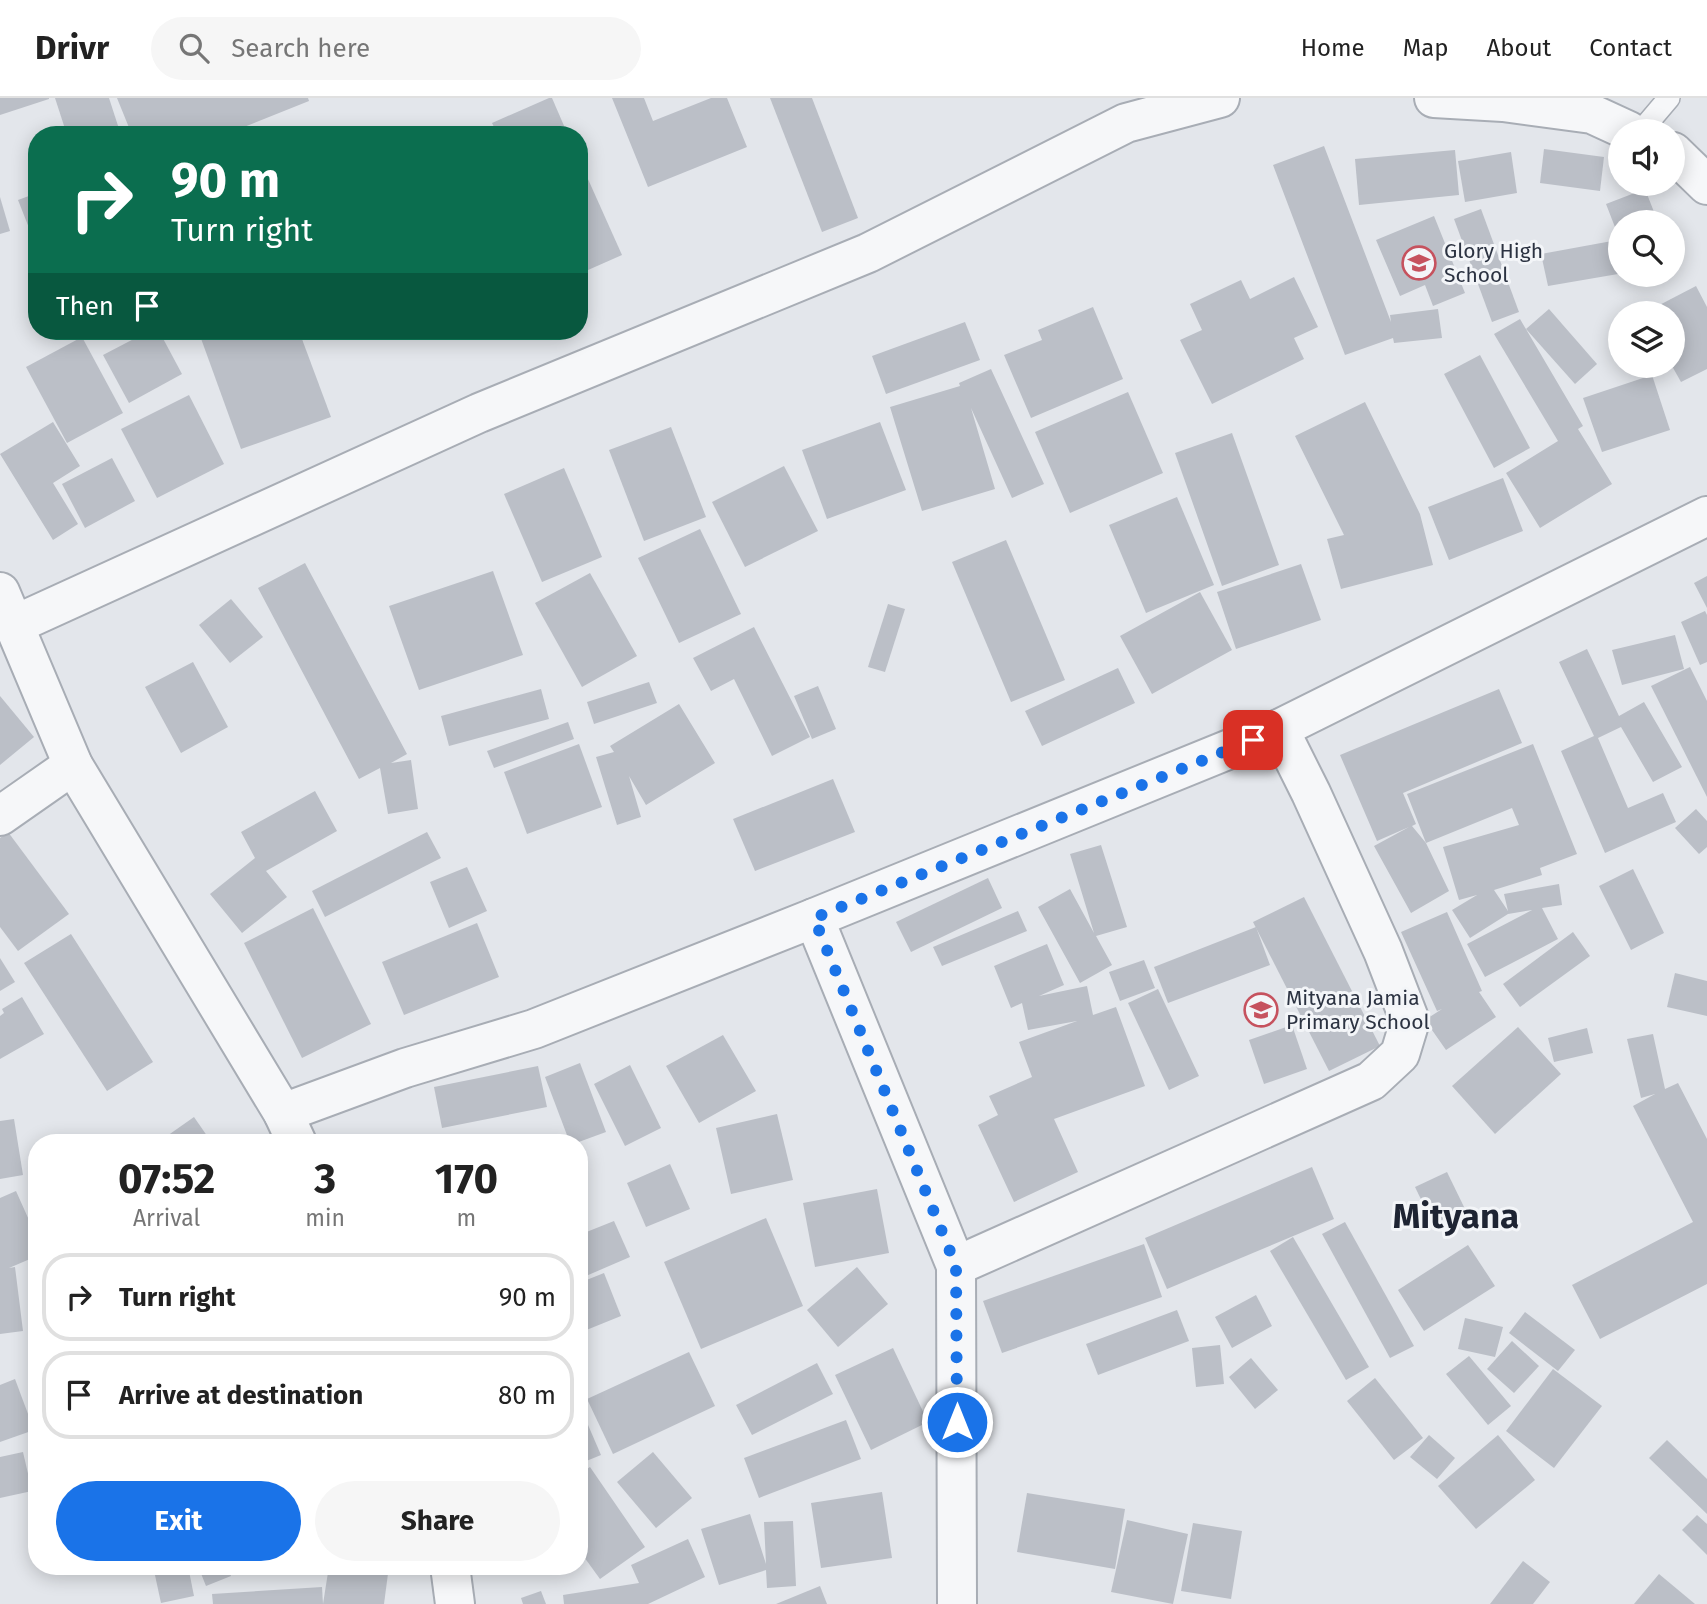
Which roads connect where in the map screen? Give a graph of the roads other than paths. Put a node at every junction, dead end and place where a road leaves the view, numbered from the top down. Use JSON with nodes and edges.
{"nodes":[{"id":1,"x":1220,"y":98,"type":"edge"},
{"id":2,"x":1434,"y":98,"type":"edge"},
{"id":3,"x":1668,"y":98,"type":"edge"},
{"id":4,"x":1651,"y":119,"type":"edge"},
{"id":5,"x":1608,"y":121,"type":"edge"},
{"id":6,"x":1685,"y":164,"type":"edge"},
{"id":7,"x":1707,"y":185,"type":"edge"},
{"id":8,"x":1707,"y":516,"type":"edge"},
{"id":9,"x":7,"y":608,"type":"edge"},
{"id":10,"x":1279,"y":729,"type":"junction"},
{"id":11,"x":73,"y":765,"type":"junction"},
{"id":12,"x":0,"y":816,"type":"edge"},
{"id":13,"x":814,"y":918,"type":"junction"},
{"id":14,"x":290,"y":1128,"type":"edge"},
{"id":15,"x":956,"y":1266,"type":"junction"},
{"id":16,"x":451,"y":1575,"type":"edge"},
{"id":17,"x":455,"y":1604,"type":"edge"},
{"id":18,"x":957,"y":1604,"type":"edge"}],
"edges":[{"from":1,"to":9,"type":"street"},
{"from":2,"to":5,"type":"street"},
{"from":3,"to":4,"type":"lane"},
{"from":6,"to":7,"type":"street"},
{"from":8,"to":10,"type":"street"},
{"from":9,"to":11,"type":"street"},
{"from":10,"to":13,"type":"street"},
{"from":10,"to":15,"type":"street"},
{"from":11,"to":12,"type":"street"},
{"from":11,"to":14,"type":"street"},
{"from":13,"to":14,"type":"street"},
{"from":13,"to":15,"type":"street"},
{"from":15,"to":18,"type":"street"},
{"from":16,"to":17,"type":"street"}]}
